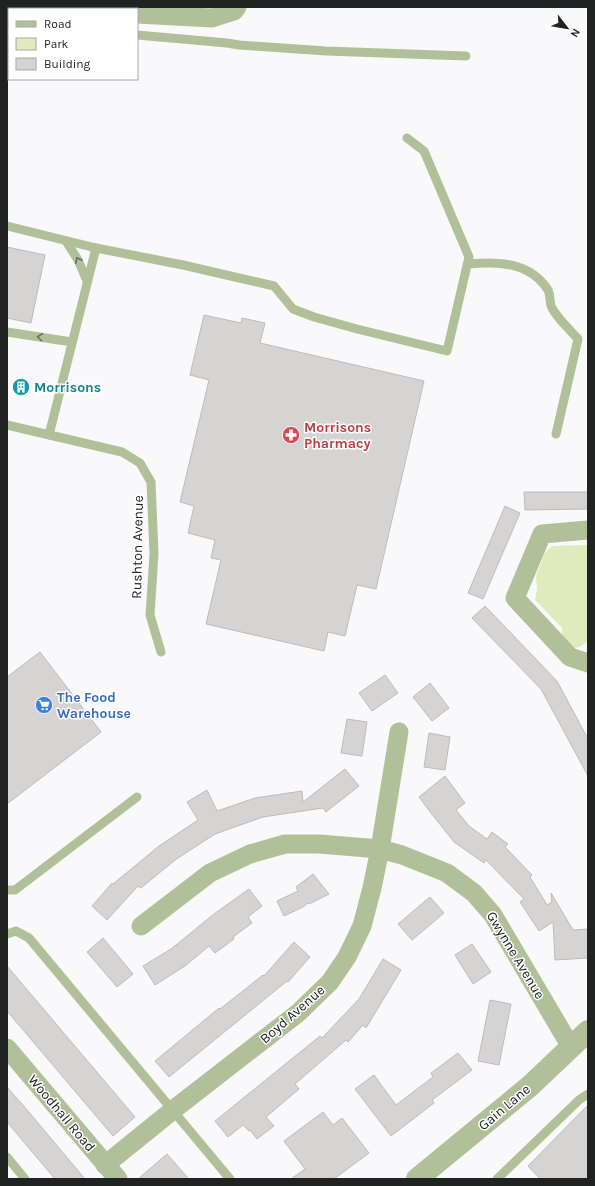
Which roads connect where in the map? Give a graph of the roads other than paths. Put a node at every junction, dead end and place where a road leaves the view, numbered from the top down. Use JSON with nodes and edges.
{"nodes":[{"id":1,"x":238,"y":7,"type":"edge"},
{"id":2,"x":138,"y":14,"type":"edge"},
{"id":3,"x":138,"y":35,"type":"edge"},
{"id":4,"x":466,"y":56,"type":"dead end"},
{"id":5,"x":407,"y":138,"type":"dead end"},
{"id":6,"x":7,"y":226,"type":"edge"},
{"id":7,"x":66,"y":241,"type":"junction"},
{"id":8,"x":96,"y":248,"type":"junction"},
{"id":9,"x":468,"y":264,"type":"junction"},
{"id":10,"x":87,"y":281,"type":"junction"},
{"id":11,"x":7,"y":332,"type":"edge"},
{"id":12,"x":72,"y":342,"type":"junction"},
{"id":13,"x":7,"y":425,"type":"edge"},
{"id":14,"x":556,"y":434,"type":"dead end"},
{"id":15,"x":49,"y":435,"type":"junction"},
{"id":16,"x":588,"y":530,"type":"edge"},
{"id":17,"x":161,"y":652,"type":"dead end"},
{"id":18,"x":588,"y":663,"type":"edge"},
{"id":19,"x":399,"y":732,"type":"dead end"},
{"id":20,"x":137,"y":797,"type":"dead end"},
{"id":21,"x":380,"y":850,"type":"junction"},
{"id":22,"x":7,"y":890,"type":"edge"},
{"id":23,"x":141,"y":926,"type":"dead end"},
{"id":24,"x":7,"y":934,"type":"edge"},
{"id":25,"x":588,"y":1031,"type":"edge"},
{"id":26,"x":571,"y":1047,"type":"junction"},
{"id":27,"x":7,"y":1048,"type":"edge"},
{"id":28,"x":588,"y":1094,"type":"edge"},
{"id":29,"x":173,"y":1110,"type":"junction"},
{"id":30,"x":7,"y":1157,"type":"edge"},
{"id":31,"x":105,"y":1164,"type":"junction"},
{"id":32,"x":25,"y":1179,"type":"edge"},
{"id":33,"x":118,"y":1179,"type":"edge"},
{"id":34,"x":230,"y":1179,"type":"edge"},
{"id":35,"x":417,"y":1179,"type":"edge"},
{"id":36,"x":497,"y":1179,"type":"edge"}],
"edges":[{"from":1,"to":2,"type":"street"},
{"from":3,"to":4,"type":"lane"},
{"from":5,"to":9,"type":"lane"},
{"from":6,"to":7,"type":"lane"},
{"from":7,"to":8,"type":"lane"},
{"from":10,"to":7,"type":"lane","one_way":true},
{"from":8,"to":9,"type":"lane"},
{"from":8,"to":10,"type":"lane"},
{"from":9,"to":14,"type":"lane"},
{"from":10,"to":12,"type":"lane"},
{"from":12,"to":11,"type":"lane","one_way":true},
{"from":12,"to":15,"type":"lane"},
{"from":13,"to":15,"type":"lane","name":"Rushton Avenue"},
{"from":15,"to":17,"type":"lane","name":"Rushton Avenue"},
{"from":16,"to":18,"type":"street"},
{"from":19,"to":21,"type":"street","name":"Boyd Avenue"},
{"from":20,"to":22,"type":"lane"},
{"from":21,"to":23,"type":"street","name":"Gwynne Avenue"},
{"from":21,"to":26,"type":"street","name":"Gwynne Avenue"},
{"from":21,"to":29,"type":"street","name":"Boyd Avenue"},
{"from":24,"to":29,"type":"lane"},
{"from":25,"to":26,"type":"street","name":"Gain Lane"},
{"from":26,"to":35,"type":"street","name":"Gain Lane"},
{"from":27,"to":31,"type":"street","name":"Woodhall Road"},
{"from":28,"to":36,"type":"lane"},
{"from":29,"to":31,"type":"street","name":"Boyd Avenue"},
{"from":29,"to":34,"type":"lane"},
{"from":30,"to":32,"type":"lane"},
{"from":31,"to":33,"type":"street","name":"Woodhall Road"}]}
